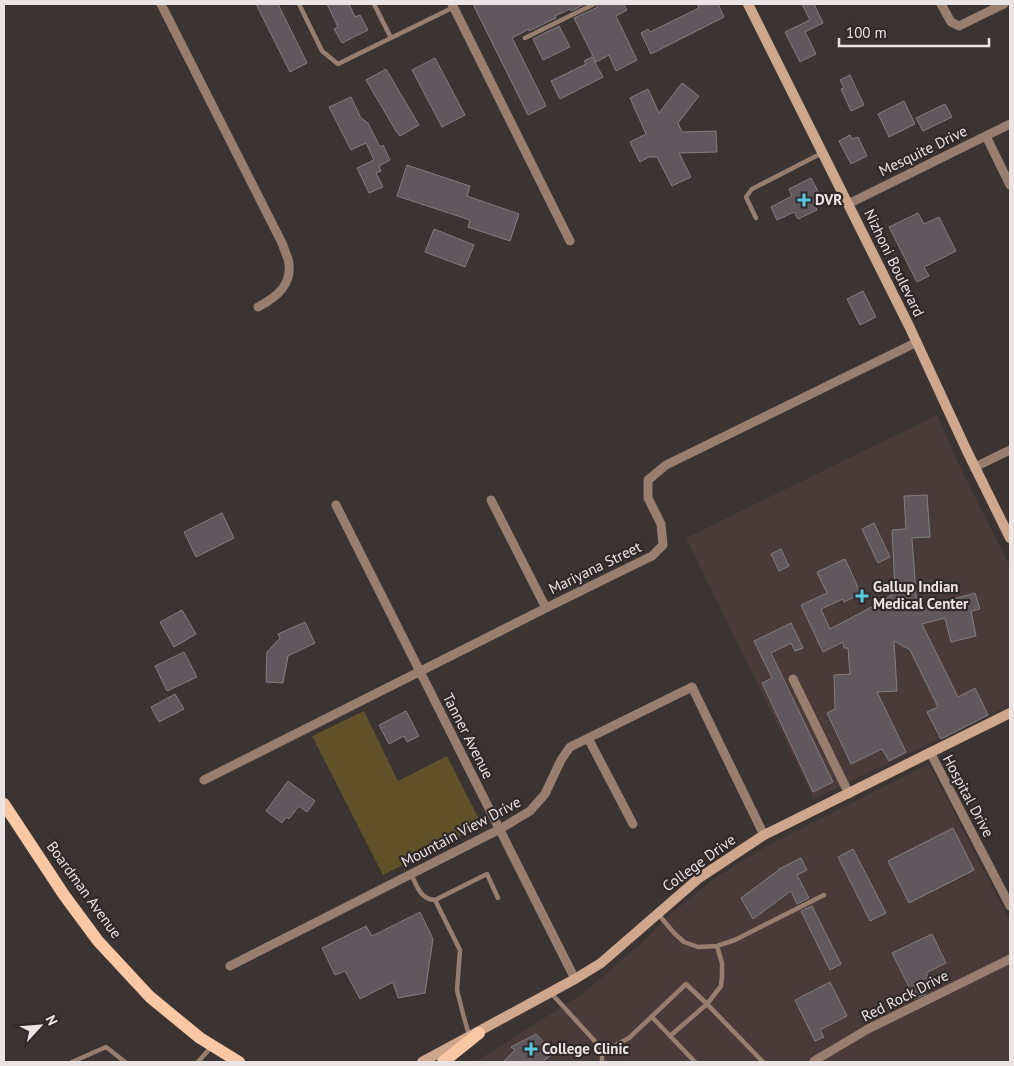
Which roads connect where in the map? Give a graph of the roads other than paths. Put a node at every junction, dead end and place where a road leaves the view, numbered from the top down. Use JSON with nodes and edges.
{"nodes":[{"id":1,"x":161,"y":4,"type":"edge"},
{"id":2,"x":299,"y":4,"type":"edge"},
{"id":3,"x":374,"y":4,"type":"edge"},
{"id":4,"x":594,"y":4,"type":"edge"},
{"id":5,"x":748,"y":4,"type":"edge"},
{"id":6,"x":941,"y":4,"type":"edge"},
{"id":7,"x":1004,"y":4,"type":"edge"},
{"id":8,"x":453,"y":5,"type":"edge"},
{"id":9,"x":391,"y":38,"type":"junction"},
{"id":10,"x":525,"y":38,"type":"dead end"},
{"id":11,"x":1010,"y":124,"type":"edge"},
{"id":12,"x":986,"y":136,"type":"junction"},
{"id":13,"x":823,"y":153,"type":"junction"},
{"id":14,"x":1010,"y":185,"type":"edge"},
{"id":15,"x":848,"y":204,"type":"junction"},
{"id":16,"x":756,"y":218,"type":"dead end"},
{"id":17,"x":570,"y":241,"type":"dead end"},
{"id":18,"x":258,"y":307,"type":"dead end"},
{"id":19,"x":917,"y":342,"type":"junction"},
{"id":20,"x":1010,"y":450,"type":"edge"},
{"id":21,"x":975,"y":467,"type":"junction"},
{"id":22,"x":492,"y":500,"type":"dead end"},
{"id":23,"x":336,"y":505,"type":"dead end"},
{"id":24,"x":1010,"y":538,"type":"edge"},
{"id":25,"x":546,"y":608,"type":"junction"},
{"id":26,"x":421,"y":672,"type":"junction"},
{"id":27,"x":793,"y":679,"type":"dead end"},
{"id":28,"x":1010,"y":713,"type":"edge"},
{"id":29,"x":588,"y":738,"type":"junction"},
{"id":30,"x":930,"y":752,"type":"junction"},
{"id":31,"x":204,"y":780,"type":"dead end"},
{"id":32,"x":849,"y":794,"type":"junction"},
{"id":33,"x":4,"y":804,"type":"edge"},
{"id":34,"x":632,"y":824,"type":"dead end"},
{"id":35,"x":500,"y":830,"type":"junction"},
{"id":36,"x":764,"y":835,"type":"junction"},
{"id":37,"x":411,"y":874,"type":"junction"},
{"id":38,"x":824,"y":895,"type":"dead end"},
{"id":39,"x":498,"y":898,"type":"dead end"},
{"id":40,"x":435,"y":900,"type":"junction"},
{"id":41,"x":1010,"y":906,"type":"edge"},
{"id":42,"x":658,"y":914,"type":"junction"},
{"id":43,"x":717,"y":946,"type":"junction"},
{"id":44,"x":1010,"y":958,"type":"edge"},
{"id":45,"x":230,"y":966,"type":"dead end"},
{"id":46,"x":576,"y":979,"type":"junction"},
{"id":47,"x":551,"y":993,"type":"junction"},
{"id":48,"x":707,"y":1004,"type":"junction"},
{"id":49,"x":652,"y":1017,"type":"junction"},
{"id":50,"x":474,"y":1035,"type":"junction"},
{"id":51,"x":670,"y":1036,"type":"junction"},
{"id":52,"x":212,"y":1045,"type":"junction"},
{"id":53,"x":602,"y":1050,"type":"junction"},
{"id":54,"x":235,"y":1061,"type":"edge"},
{"id":55,"x":72,"y":1062,"type":"edge"},
{"id":56,"x":125,"y":1062,"type":"edge"},
{"id":57,"x":198,"y":1062,"type":"edge"},
{"id":58,"x":422,"y":1062,"type":"edge"},
{"id":59,"x":443,"y":1062,"type":"edge"},
{"id":60,"x":602,"y":1062,"type":"edge"},
{"id":61,"x":695,"y":1062,"type":"edge"},
{"id":62,"x":763,"y":1062,"type":"edge"},
{"id":63,"x":813,"y":1062,"type":"edge"}],
"edges":[{"from":1,"to":18,"type":"street"},
{"from":2,"to":9,"type":"lane"},
{"from":3,"to":9,"type":"lane"},
{"from":4,"to":10,"type":"lane"},
{"from":5,"to":13,"type":"main road","name":"Nizhoni Boulevard"},
{"from":6,"to":7,"type":"street"},
{"from":8,"to":9,"type":"lane"},
{"from":8,"to":17,"type":"street"},
{"from":11,"to":12,"type":"street","name":"Mesquite Drive"},
{"from":12,"to":14,"type":"street"},
{"from":12,"to":15,"type":"street","name":"Mesquite Drive"},
{"from":13,"to":15,"type":"main road","name":"Nizhoni Boulevard"},
{"from":13,"to":16,"type":"lane"},
{"from":15,"to":19,"type":"main road","name":"Nizhoni Boulevard"},
{"from":19,"to":21,"type":"main road","name":"Nizhoni Boulevard"},
{"from":19,"to":25,"type":"street","name":"Mariyana Street"},
{"from":20,"to":21,"type":"street"},
{"from":21,"to":24,"type":"main road","name":"Nizhoni Boulevard"},
{"from":22,"to":25,"type":"street"},
{"from":23,"to":26,"type":"street","name":"Tanner Avenue"},
{"from":25,"to":26,"type":"street","name":"Mariyana Street"},
{"from":26,"to":31,"type":"street","name":"Mariyana Street"},
{"from":26,"to":35,"type":"street","name":"Tanner Avenue"},
{"from":27,"to":32,"type":"street"},
{"from":28,"to":30,"type":"main road","name":"College Drive"},
{"from":29,"to":34,"type":"street"},
{"from":29,"to":35,"type":"street","name":"Mountain View Drive"},
{"from":29,"to":36,"type":"street","name":"Mountain View Drive"},
{"from":30,"to":32,"type":"main road","name":"College Drive"},
{"from":30,"to":41,"type":"street","name":"Hospital Drive"},
{"from":32,"to":36,"type":"main road","name":"College Drive"},
{"from":33,"to":52,"type":"main road","name":"Boardman Avenue"},
{"from":35,"to":37,"type":"street","name":"Mountain View Drive"},
{"from":35,"to":46,"type":"street","name":"Tanner Avenue"},
{"from":36,"to":42,"type":"main road","name":"College Drive"},
{"from":37,"to":40,"type":"lane"},
{"from":37,"to":45,"type":"street","name":"Mountain View Drive"},
{"from":38,"to":43,"type":"lane"},
{"from":39,"to":40,"type":"lane"},
{"from":40,"to":50,"type":"lane"},
{"from":42,"to":43,"type":"lane"},
{"from":42,"to":46,"type":"main road","name":"College Drive"},
{"from":43,"to":48,"type":"lane"},
{"from":44,"to":63,"type":"street","name":"Red Rock Drive"},
{"from":46,"to":47,"type":"main road","name":"College Drive"},
{"from":47,"to":50,"type":"main road","name":"College Drive"},
{"from":47,"to":53,"type":"lane"},
{"from":48,"to":49,"type":"lane"},
{"from":48,"to":51,"type":"lane"},
{"from":48,"to":62,"type":"lane"},
{"from":49,"to":51,"type":"lane"},
{"from":49,"to":53,"type":"lane"},
{"from":50,"to":58,"type":"main road","name":"College Drive"},
{"from":50,"to":59,"type":"main road"},
{"from":51,"to":61,"type":"lane"},
{"from":52,"to":54,"type":"main road","name":"Boardman Avenue"},
{"from":52,"to":57,"type":"lane"},
{"from":53,"to":60,"type":"lane"},
{"from":55,"to":56,"type":"lane"}]}
